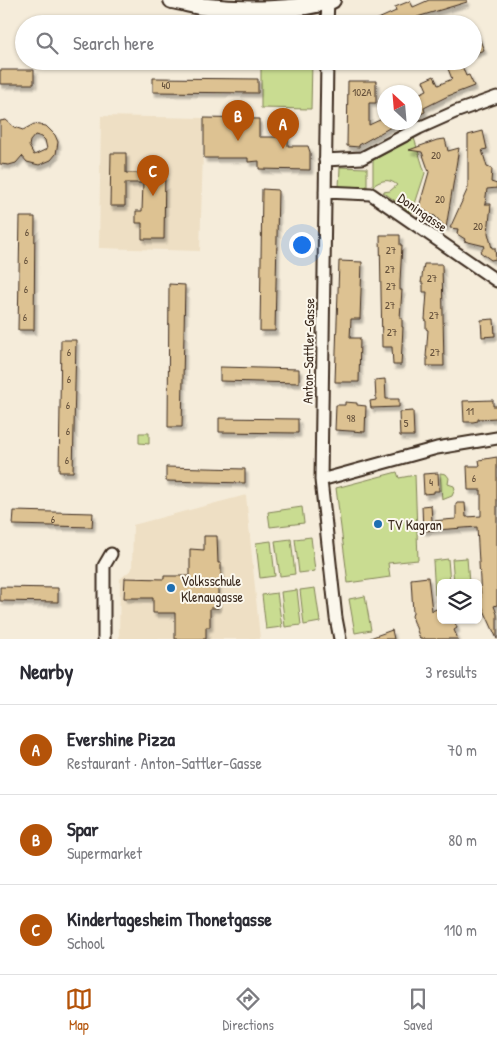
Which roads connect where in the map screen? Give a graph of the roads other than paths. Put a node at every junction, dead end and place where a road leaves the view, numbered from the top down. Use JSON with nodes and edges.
{"nodes":[{"id":1,"x":172,"y":0,"type":"edge"},
{"id":2,"x":329,"y":0,"type":"edge"},
{"id":3,"x":328,"y":15,"type":"edge"},
{"id":4,"x":327,"y":70,"type":"edge"},
{"id":5,"x":497,"y":97,"type":"edge"},
{"id":6,"x":325,"y":160,"type":"junction"},
{"id":7,"x":325,"y":192,"type":"junction"},
{"id":8,"x":497,"y":281,"type":"edge"},
{"id":9,"x":497,"y":438,"type":"edge"},
{"id":10,"x":321,"y":480,"type":"junction"},
{"id":11,"x":111,"y":554,"type":"dead end"},
{"id":12,"x":104,"y":639,"type":"edge"},
{"id":13,"x":340,"y":639,"type":"edge"}],
"edges":[{"from":1,"to":2,"type":"main road"},
{"from":2,"to":3,"type":"street"},
{"from":4,"to":6,"type":"street","name":"Anton-Sattler-Gasse"},
{"from":5,"to":6,"type":"street"},
{"from":6,"to":7,"type":"street","name":"Anton-Sattler-Gasse"},
{"from":7,"to":8,"type":"street","name":"Doningasse"},
{"from":7,"to":10,"type":"street","name":"Anton-Sattler-Gasse"},
{"from":9,"to":10,"type":"street"},
{"from":10,"to":13,"type":"street","name":"Anton-Sattler-Gasse"},
{"from":11,"to":12,"type":"street"}]}
